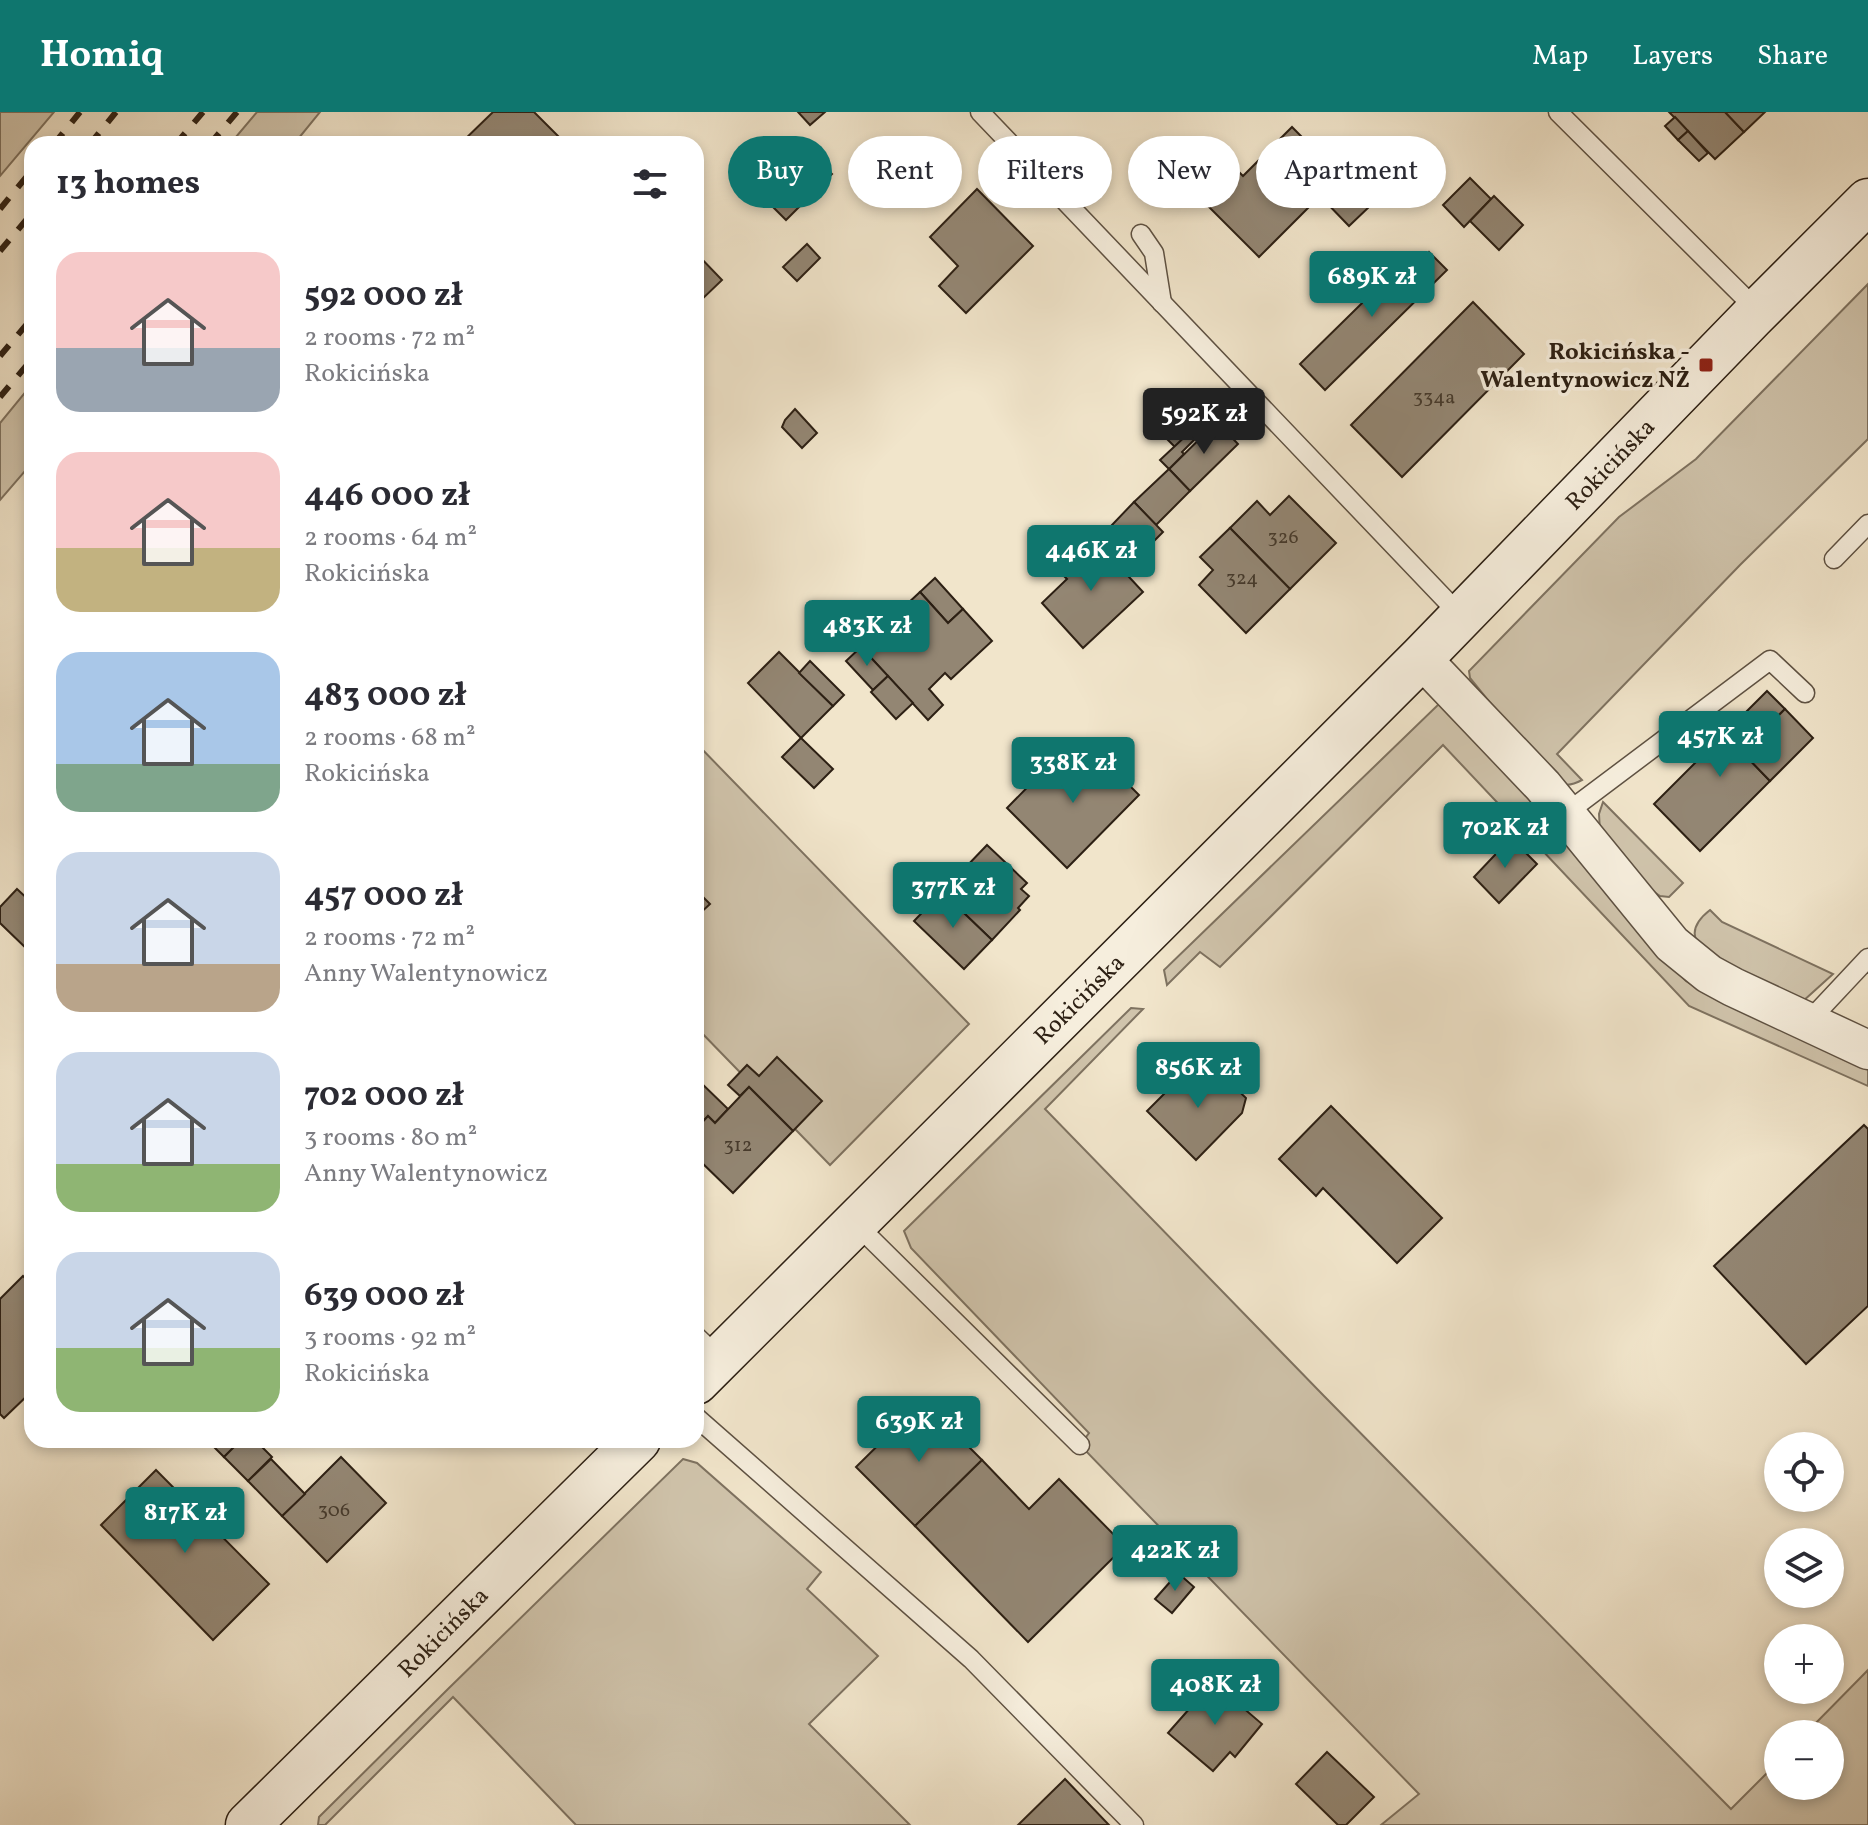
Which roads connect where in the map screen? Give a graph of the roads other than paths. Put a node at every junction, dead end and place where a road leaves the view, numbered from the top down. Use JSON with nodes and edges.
{"nodes":[{"id":1,"x":980,"y":112,"type":"edge"},
{"id":2,"x":1558,"y":112,"type":"edge"},
{"id":3,"x":1868,"y":201,"type":"edge"},
{"id":4,"x":1141,"y":234,"type":"dead end"},
{"id":5,"x":1162,"y":303,"type":"junction"},
{"id":6,"x":1758,"y":311,"type":"junction"},
{"id":7,"x":1868,"y":524,"type":"edge"},
{"id":8,"x":1834,"y":559,"type":"dead end"},
{"id":9,"x":1462,"y":616,"type":"junction"},
{"id":10,"x":1421,"y":658,"type":"junction"},
{"id":11,"x":1805,"y":693,"type":"dead end"},
{"id":12,"x":1565,"y":814,"type":"junction"},
{"id":13,"x":1868,"y":958,"type":"edge"},
{"id":14,"x":1808,"y":1022,"type":"junction"},
{"id":15,"x":1868,"y":1050,"type":"edge"},
{"id":16,"x":855,"y":1223,"type":"junction"},
{"id":17,"x":704,"y":1359,"type":"edge"},
{"id":18,"x":704,"y":1424,"type":"edge"},
{"id":19,"x":1080,"y":1445,"type":"dead end"},
{"id":20,"x":630,"y":1448,"type":"edge"},
{"id":21,"x":269,"y":1818,"type":"edge"},
{"id":22,"x":1134,"y":1825,"type":"edge"}],
"edges":[{"from":1,"to":5,"type":"lane"},
{"from":2,"to":6,"type":"lane"},
{"from":3,"to":6,"type":"main road","name":"Rokicińska"},
{"from":4,"to":5,"type":"lane"},
{"from":5,"to":9,"type":"lane"},
{"from":6,"to":9,"type":"main road","name":"Rokicińska"},
{"from":7,"to":8,"type":"lane"},
{"from":9,"to":10,"type":"main road","name":"Rokicińska"},
{"from":10,"to":12,"type":"street"},
{"from":10,"to":16,"type":"main road","name":"Rokicińska"},
{"from":11,"to":12,"type":"lane"},
{"from":12,"to":14,"type":"street"},
{"from":13,"to":14,"type":"lane"},
{"from":14,"to":15,"type":"street"},
{"from":16,"to":17,"type":"main road","name":"Rokicińska"},
{"from":16,"to":19,"type":"lane"},
{"from":18,"to":22,"type":"lane"},
{"from":20,"to":21,"type":"main road","name":"Rokicińska"}]}
